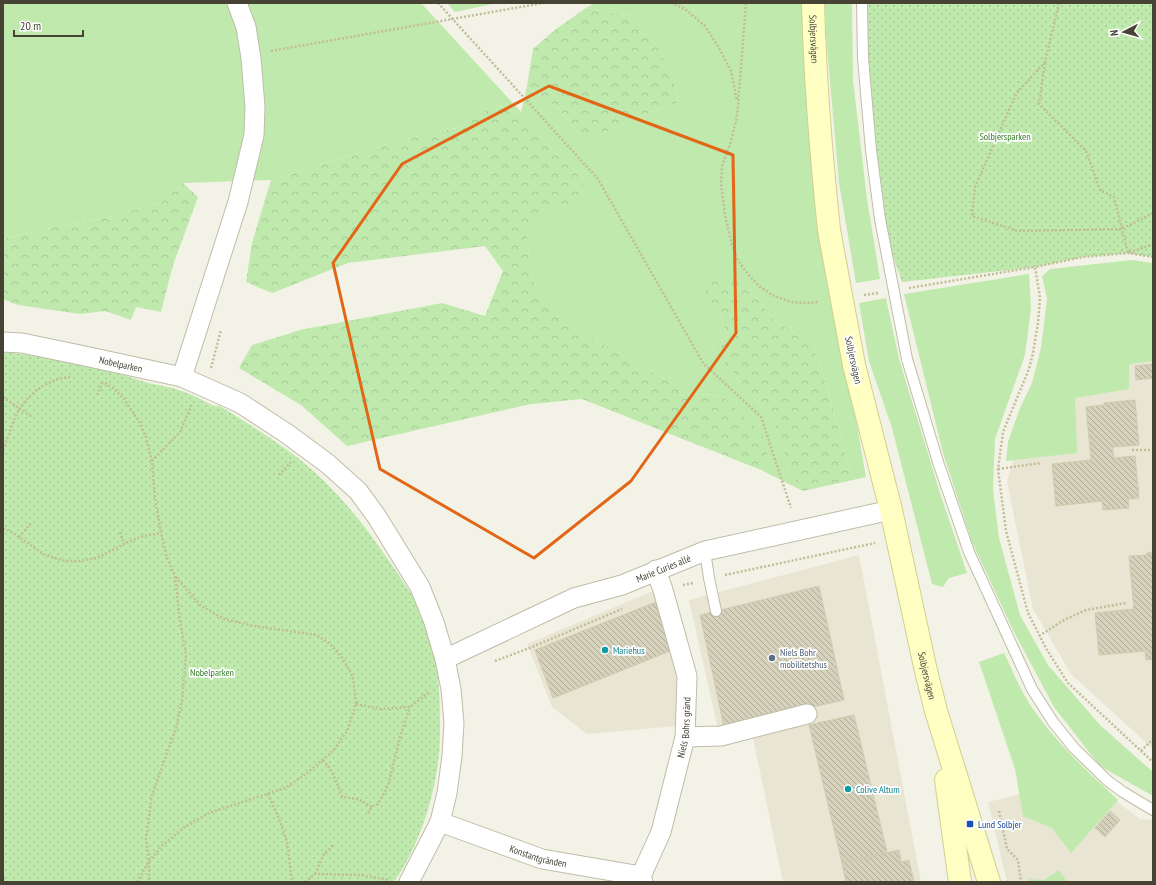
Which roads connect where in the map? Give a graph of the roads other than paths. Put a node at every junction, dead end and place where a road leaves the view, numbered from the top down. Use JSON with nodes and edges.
{"nodes":[{"id":1,"x":238,"y":3,"type":"edge"},
{"id":2,"x":813,"y":3,"type":"edge"},
{"id":3,"x":862,"y":3,"type":"edge"},
{"id":4,"x":3,"y":342,"type":"edge"},
{"id":5,"x":190,"y":381,"type":"junction"},
{"id":6,"x":891,"y":510,"type":"junction"},
{"id":7,"x":705,"y":551,"type":"junction"},
{"id":8,"x":656,"y":570,"type":"junction"},
{"id":9,"x":716,"y":611,"type":"dead end"},
{"id":10,"x":445,"y":659,"type":"junction"},
{"id":11,"x":936,"y":711,"type":"junction"},
{"id":12,"x":807,"y":714,"type":"dead end"},
{"id":13,"x":685,"y":737,"type":"junction"},
{"id":14,"x":1153,"y":810,"type":"edge"},
{"id":15,"x":440,"y":822,"type":"junction"},
{"id":16,"x":642,"y":879,"type":"edge"},
{"id":17,"x":402,"y":882,"type":"edge"},
{"id":18,"x":960,"y":882,"type":"edge"},
{"id":19,"x":989,"y":882,"type":"edge"}],
"edges":[{"from":1,"to":5,"type":"street"},
{"from":2,"to":6,"type":"main road","name":"Solbjersvägen","bridge":true},
{"from":3,"to":14,"type":"lane","bridge":true},
{"from":4,"to":5,"type":"street","name":"Nobelparken"},
{"from":5,"to":10,"type":"street","name":"Nobelparken"},
{"from":6,"to":7,"type":"street","name":"Marie Curies allé"},
{"from":6,"to":11,"type":"main road","name":"Solbjersvägen"},
{"from":7,"to":8,"type":"street","name":"Marie Curies allé"},
{"from":7,"to":9,"type":"lane"},
{"from":8,"to":10,"type":"street","name":"Marie Curies allé"},
{"from":8,"to":13,"type":"street","name":"Niels Bohrs gränd"},
{"from":10,"to":15,"type":"street","name":"Nobelparken"},
{"from":11,"to":18,"type":"main road","name":"Solbjersvägen"},
{"from":11,"to":19,"type":"main road","name":"Solbjersvägen"},
{"from":12,"to":13,"type":"street"},
{"from":13,"to":16,"type":"street","name":"Niels Bohrs gränd"},
{"from":15,"to":16,"type":"street","name":"Konstantgränden"},
{"from":15,"to":17,"type":"street","name":"Nobelparken"}]}
